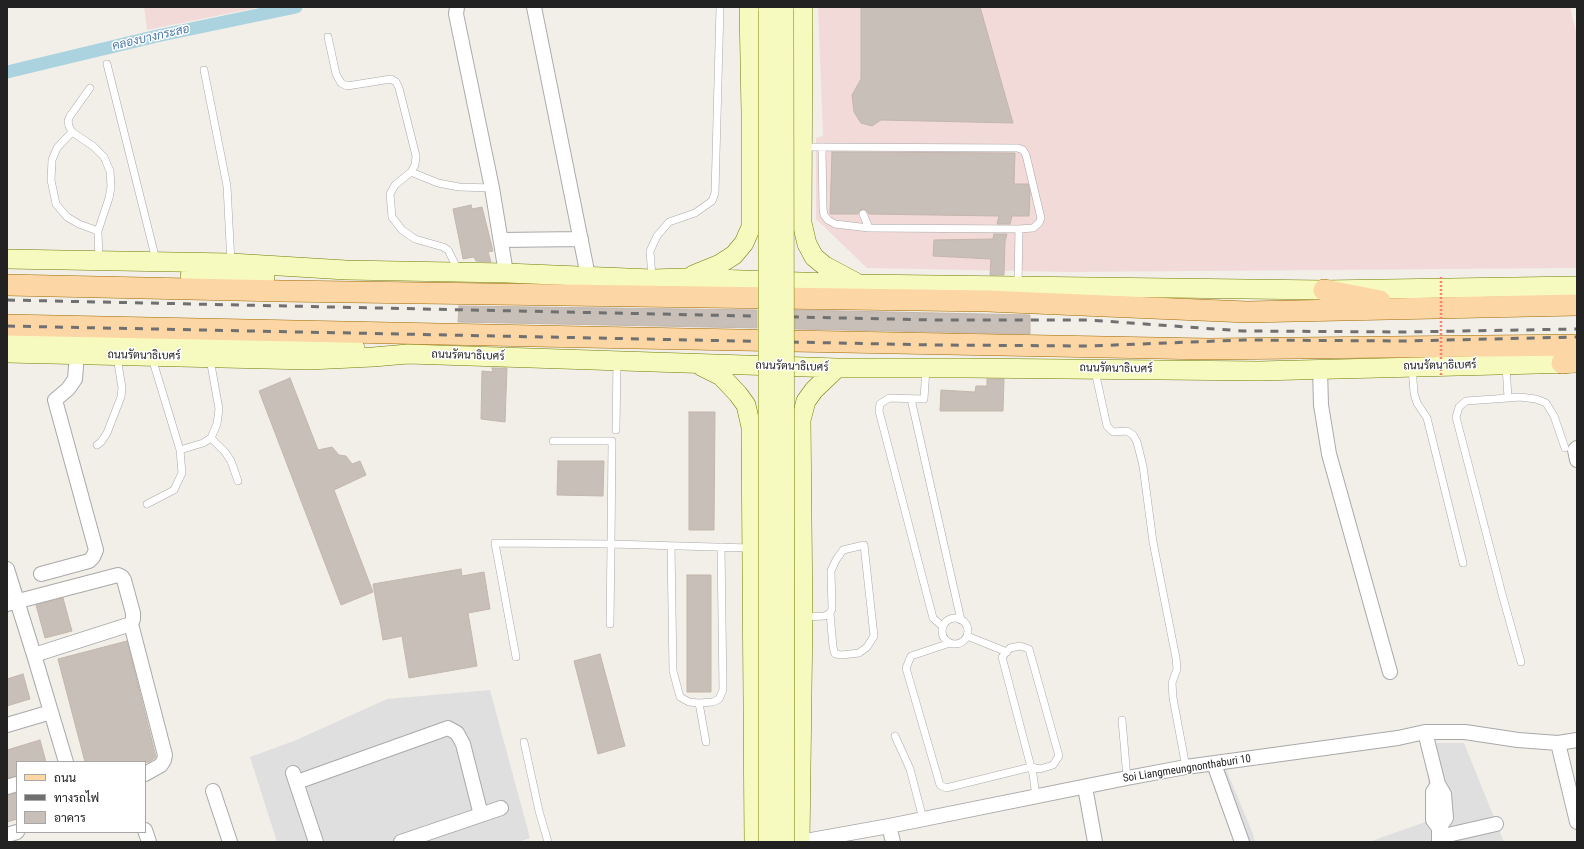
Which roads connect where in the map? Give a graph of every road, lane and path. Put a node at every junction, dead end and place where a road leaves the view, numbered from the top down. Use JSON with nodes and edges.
{"nodes":[{"id":1,"x":458,"y":7,"type":"edge"},
{"id":2,"x":534,"y":7,"type":"edge"},
{"id":3,"x":720,"y":7,"type":"edge"},
{"id":4,"x":749,"y":7,"type":"edge"},
{"id":5,"x":781,"y":8,"type":"edge"},
{"id":6,"x":328,"y":37,"type":"dead end"},
{"id":7,"x":107,"y":64,"type":"dead end"},
{"id":8,"x":204,"y":70,"type":"dead end"},
{"id":9,"x":90,"y":88,"type":"dead end"},
{"id":10,"x":72,"y":132,"type":"junction"},
{"id":11,"x":802,"y":147,"type":"junction"},
{"id":12,"x":822,"y":147,"type":"junction"},
{"id":13,"x":411,"y":172,"type":"junction"},
{"id":14,"x":492,"y":188,"type":"junction"},
{"id":15,"x":863,"y":214,"type":"dead end"},
{"id":16,"x":802,"y":223,"type":"junction"},
{"id":17,"x":751,"y":227,"type":"junction"},
{"id":18,"x":869,"y":228,"type":"junction"},
{"id":19,"x":1019,"y":229,"type":"junction"},
{"id":20,"x":98,"y":231,"type":"junction"},
{"id":21,"x":581,"y":239,"type":"junction"},
{"id":22,"x":501,"y":240,"type":"junction"},
{"id":23,"x":7,"y":259,"type":"edge"},
{"id":24,"x":99,"y":261,"type":"junction"},
{"id":25,"x":157,"y":262,"type":"junction"},
{"id":26,"x":231,"y":263,"type":"junction"},
{"id":27,"x":346,"y":270,"type":"junction"},
{"id":28,"x":7,"y":272,"type":"edge"},
{"id":29,"x":459,"y":272,"type":"junction"},
{"id":30,"x":506,"y":273,"type":"junction"},
{"id":31,"x":588,"y":276,"type":"junction"},
{"id":32,"x":248,"y":277,"type":"junction"},
{"id":33,"x":1441,"y":277,"type":"dead end"},
{"id":34,"x":686,"y":278,"type":"junction"},
{"id":35,"x":652,"y":279,"type":"junction"},
{"id":36,"x":858,"y":284,"type":"junction"},
{"id":37,"x":7,"y":285,"type":"edge"},
{"id":38,"x":1018,"y":285,"type":"junction"},
{"id":39,"x":1577,"y":286,"type":"edge"},
{"id":40,"x":1324,"y":290,"type":"junction"},
{"id":41,"x":281,"y":291,"type":"junction"},
{"id":42,"x":1577,"y":305,"type":"edge"},
{"id":43,"x":1424,"y":309,"type":"junction"},
{"id":44,"x":7,"y":325,"type":"edge"},
{"id":45,"x":7,"y":338,"type":"edge"},
{"id":46,"x":1577,"y":345,"type":"edge"},
{"id":47,"x":7,"y":353,"type":"edge"},
{"id":48,"x":76,"y":354,"type":"junction"},
{"id":49,"x":408,"y":354,"type":"junction"},
{"id":50,"x":116,"y":355,"type":"junction"},
{"id":51,"x":152,"y":356,"type":"junction"},
{"id":52,"x":210,"y":357,"type":"junction"},
{"id":53,"x":617,"y":361,"type":"junction"},
{"id":54,"x":1572,"y":362,"type":"edge"},
{"id":55,"x":697,"y":364,"type":"junction"},
{"id":56,"x":1506,"y":364,"type":"junction"},
{"id":57,"x":1412,"y":367,"type":"junction"},
{"id":58,"x":836,"y":368,"type":"junction"},
{"id":59,"x":926,"y":368,"type":"junction"},
{"id":60,"x":1094,"y":369,"type":"junction"},
{"id":61,"x":1320,"y":369,"type":"junction"},
{"id":62,"x":1441,"y":375,"type":"dead end"},
{"id":63,"x":1508,"y":398,"type":"junction"},
{"id":64,"x":910,"y":399,"type":"junction"},
{"id":65,"x":801,"y":420,"type":"junction"},
{"id":66,"x":751,"y":427,"type":"junction"},
{"id":67,"x":616,"y":430,"type":"dead end"},
{"id":68,"x":212,"y":438,"type":"junction"},
{"id":69,"x":552,"y":441,"type":"dead end"},
{"id":70,"x":97,"y":445,"type":"dead end"},
{"id":71,"x":1571,"y":448,"type":"edge"},
{"id":72,"x":180,"y":450,"type":"junction"},
{"id":73,"x":1577,"y":460,"type":"edge"},
{"id":74,"x":238,"y":481,"type":"dead end"},
{"id":75,"x":147,"y":504,"type":"dead end"},
{"id":76,"x":611,"y":544,"type":"junction"},
{"id":77,"x":670,"y":547,"type":"junction"},
{"id":78,"x":721,"y":547,"type":"junction"},
{"id":79,"x":752,"y":548,"type":"junction"},
{"id":80,"x":1463,"y":563,"type":"dead end"},
{"id":81,"x":7,"y":569,"type":"edge"},
{"id":82,"x":41,"y":574,"type":"dead end"},
{"id":83,"x":12,"y":603,"type":"edge"},
{"id":84,"x":830,"y":613,"type":"junction"},
{"id":85,"x":803,"y":617,"type":"junction"},
{"id":86,"x":961,"y":620,"type":"junction"},
{"id":87,"x":131,"y":624,"type":"junction"},
{"id":88,"x":610,"y":624,"type":"dead end"},
{"id":89,"x":943,"y":627,"type":"junction"},
{"id":90,"x":967,"y":636,"type":"junction"},
{"id":91,"x":950,"y":643,"type":"junction"},
{"id":92,"x":1007,"y":652,"type":"junction"},
{"id":93,"x":34,"y":655,"type":"junction"},
{"id":94,"x":516,"y":657,"type":"dead end"},
{"id":95,"x":1521,"y":662,"type":"dead end"},
{"id":96,"x":1390,"y":672,"type":"dead end"},
{"id":97,"x":699,"y":703,"type":"junction"},
{"id":98,"x":51,"y":712,"type":"junction"},
{"id":99,"x":1122,"y":720,"type":"dead end"},
{"id":100,"x":7,"y":725,"type":"edge"},
{"id":101,"x":1425,"y":732,"type":"junction"},
{"id":102,"x":895,"y":736,"type":"dead end"},
{"id":103,"x":1577,"y":740,"type":"edge"},
{"id":104,"x":524,"y":742,"type":"dead end"},
{"id":105,"x":706,"y":742,"type":"dead end"},
{"id":106,"x":1558,"y":743,"type":"junction"},
{"id":107,"x":66,"y":761,"type":"edge"},
{"id":108,"x":1214,"y":764,"type":"junction"},
{"id":109,"x":1031,"y":766,"type":"junction"},
{"id":110,"x":1186,"y":767,"type":"junction"},
{"id":111,"x":146,"y":773,"type":"edge"},
{"id":112,"x":1127,"y":778,"type":"junction"},
{"id":113,"x":1085,"y":787,"type":"junction"},
{"id":114,"x":213,"y":791,"type":"dead end"},
{"id":115,"x":1036,"y":796,"type":"junction"},
{"id":116,"x":502,"y":808,"type":"dead end"},
{"id":117,"x":481,"y":815,"type":"junction"},
{"id":118,"x":924,"y":819,"type":"junction"},
{"id":119,"x":1577,"y":822,"type":"edge"},
{"id":120,"x":1496,"y":824,"type":"dead end"},
{"id":121,"x":889,"y":826,"type":"junction"},
{"id":122,"x":1439,"y":836,"type":"edge"},
{"id":123,"x":230,"y":842,"type":"edge"},
{"id":124,"x":316,"y":842,"type":"edge"},
{"id":125,"x":401,"y":842,"type":"edge"},
{"id":126,"x":548,"y":842,"type":"edge"},
{"id":127,"x":754,"y":842,"type":"edge"},
{"id":128,"x":768,"y":842,"type":"edge"},
{"id":129,"x":785,"y":842,"type":"edge"},
{"id":130,"x":800,"y":842,"type":"edge"},
{"id":131,"x":894,"y":842,"type":"edge"},
{"id":132,"x":1095,"y":842,"type":"edge"},
{"id":133,"x":1242,"y":842,"type":"edge"}],
"edges":[{"from":1,"to":14,"type":"street"},
{"from":2,"to":21,"type":"street"},
{"from":3,"to":35,"type":"lane"},
{"from":4,"to":17,"type":"main road"},
{"from":5,"to":11,"type":"main road"},
{"from":5,"to":128,"type":"main road","bridge":true},
{"from":5,"to":129,"type":"main road","bridge":true},
{"from":6,"to":13,"type":"lane"},
{"from":7,"to":25,"type":"lane"},
{"from":8,"to":26,"type":"lane"},
{"from":9,"to":10,"type":"lane"},
{"from":10,"to":20,"type":"lane"},
{"from":10,"to":20,"type":"lane"},
{"from":11,"to":12,"type":"lane"},
{"from":11,"to":16,"type":"main road"},
{"from":12,"to":18,"type":"lane"},
{"from":12,"to":19,"type":"lane"},
{"from":13,"to":14,"type":"lane"},
{"from":13,"to":29,"type":"lane"},
{"from":14,"to":22,"type":"street"},
{"from":15,"to":18,"type":"lane"},
{"from":16,"to":17,"type":"main road"},
{"from":16,"to":36,"type":"main road"},
{"from":17,"to":34,"type":"main road"},
{"from":18,"to":19,"type":"lane"},
{"from":19,"to":38,"type":"lane"},
{"from":20,"to":24,"type":"lane"},
{"from":21,"to":22,"type":"street"},
{"from":21,"to":31,"type":"street"},
{"from":22,"to":30,"type":"street"},
{"from":23,"to":24,"type":"main road"},
{"from":24,"to":25,"type":"main road"},
{"from":25,"to":26,"type":"main road"},
{"from":26,"to":27,"type":"main road"},
{"from":27,"to":29,"type":"main road"},
{"from":27,"to":32,"type":"main road"},
{"from":28,"to":32,"type":"main road"},
{"from":29,"to":30,"type":"main road"},
{"from":30,"to":31,"type":"main road"},
{"from":31,"to":35,"type":"main road"},
{"from":32,"to":41,"type":"main road"},
{"from":33,"to":62,"type":"path","bridge":true},
{"from":34,"to":35,"type":"main road"},
{"from":34,"to":36,"type":"main road"},
{"from":36,"to":38,"type":"main road"},
{"from":37,"to":41,"type":"main road"},
{"from":38,"to":40,"type":"main road"},
{"from":39,"to":40,"type":"main road"},
{"from":40,"to":43,"type":"main road"},
{"from":41,"to":43,"type":"main road"},
{"from":42,"to":43,"type":"main road"},
{"from":44,"to":46,"type":"main road","name":"ถนนรัตนาธิเบศร์"},
{"from":45,"to":49,"type":"main road"},
{"from":47,"to":48,"type":"main road","name":"ถนนรัตนาธิเบศร์"},
{"from":48,"to":50,"type":"main road","name":"ถนนรัตนาธิเบศร์"},
{"from":48,"to":82,"type":"street"},
{"from":49,"to":52,"type":"main road","name":"ถนนรัตนาธิเบศร์"},
{"from":49,"to":53,"type":"main road","name":"ถนนรัตนาธิเบศร์"},
{"from":50,"to":51,"type":"main road","name":"ถนนรัตนาธิเบศร์"},
{"from":50,"to":70,"type":"lane"},
{"from":51,"to":52,"type":"main road","name":"ถนนรัตนาธิเบศร์"},
{"from":51,"to":72,"type":"lane"},
{"from":52,"to":68,"type":"lane"},
{"from":53,"to":55,"type":"main road","name":"ถนนรัตนาธิเบศร์"},
{"from":53,"to":67,"type":"lane"},
{"from":54,"to":56,"type":"main road","name":"ถนนรัตนาธิเบศร์"},
{"from":55,"to":58,"type":"main road","name":"ถนนรัตนาธิเบศร์"},
{"from":55,"to":66,"type":"main road"},
{"from":56,"to":57,"type":"main road","name":"ถนนรัตนาธิเบศร์"},
{"from":56,"to":63,"type":"lane"},
{"from":57,"to":61,"type":"main road","name":"ถนนรัตนาธิเบศร์"},
{"from":57,"to":80,"type":"lane"},
{"from":58,"to":59,"type":"main road","name":"ถนนรัตนาธิเบศร์"},
{"from":58,"to":65,"type":"main road"},
{"from":59,"to":60,"type":"main road","name":"ถนนรัตนาธิเบศร์"},
{"from":59,"to":64,"type":"lane"},
{"from":60,"to":61,"type":"main road","name":"ถนนรัตนาธิเบศร์"},
{"from":60,"to":110,"type":"lane"},
{"from":61,"to":96,"type":"street"},
{"from":63,"to":71,"type":"lane"},
{"from":63,"to":95,"type":"lane"},
{"from":64,"to":86,"type":"lane"},
{"from":64,"to":89,"type":"lane"},
{"from":65,"to":66,"type":"main road"},
{"from":65,"to":85,"type":"main road"},
{"from":66,"to":79,"type":"main road"},
{"from":68,"to":72,"type":"lane"},
{"from":68,"to":74,"type":"lane"},
{"from":69,"to":76,"type":"lane"},
{"from":71,"to":73,"type":"street"},
{"from":72,"to":75,"type":"lane"},
{"from":76,"to":77,"type":"lane"},
{"from":76,"to":88,"type":"lane"},
{"from":76,"to":94,"type":"lane"},
{"from":77,"to":78,"type":"lane"},
{"from":77,"to":97,"type":"lane"},
{"from":78,"to":79,"type":"lane"},
{"from":78,"to":97,"type":"lane"},
{"from":79,"to":127,"type":"main road"},
{"from":81,"to":83,"type":"street"},
{"from":83,"to":87,"type":"street"},
{"from":83,"to":93,"type":"street"},
{"from":84,"to":84,"type":"lane"},
{"from":84,"to":85,"type":"lane"},
{"from":85,"to":130,"type":"main road"},
{"from":86,"to":89,"type":"lane"},
{"from":86,"to":90,"type":"lane"},
{"from":87,"to":93,"type":"street"},
{"from":87,"to":111,"type":"street"},
{"from":89,"to":91,"type":"lane"},
{"from":90,"to":91,"type":"lane"},
{"from":90,"to":92,"type":"lane"},
{"from":91,"to":109,"type":"lane"},
{"from":92,"to":109,"type":"lane"},
{"from":92,"to":109,"type":"lane"},
{"from":93,"to":98,"type":"street"},
{"from":97,"to":105,"type":"lane"},
{"from":98,"to":100,"type":"street"},
{"from":98,"to":107,"type":"street"},
{"from":99,"to":112,"type":"lane"},
{"from":101,"to":106,"type":"street","name":"Soi Liangmeungnonthaburi 10"},
{"from":101,"to":108,"type":"street","name":"Soi Liangmeungnonthaburi 10"},
{"from":101,"to":122,"type":"street"},
{"from":102,"to":118,"type":"lane"},
{"from":103,"to":106,"type":"street","name":"Soi Liangmeungnonthaburi 10"},
{"from":104,"to":126,"type":"lane"},
{"from":106,"to":119,"type":"street"},
{"from":108,"to":110,"type":"street","name":"Soi Liangmeungnonthaburi 10"},
{"from":108,"to":133,"type":"street"},
{"from":109,"to":115,"type":"lane"},
{"from":110,"to":112,"type":"street","name":"Soi Liangmeungnonthaburi 10"},
{"from":112,"to":113,"type":"street","name":"Soi Liangmeungnonthaburi 10"},
{"from":113,"to":115,"type":"street","name":"Soi Liangmeungnonthaburi 10"},
{"from":113,"to":132,"type":"street"},
{"from":114,"to":123,"type":"street"},
{"from":115,"to":118,"type":"street","name":"Soi Liangmeungnonthaburi 10"},
{"from":116,"to":117,"type":"street"},
{"from":117,"to":124,"type":"street"},
{"from":117,"to":125,"type":"street"},
{"from":118,"to":121,"type":"street","name":"Soi Liangmeungnonthaburi 10"},
{"from":120,"to":122,"type":"street"},
{"from":121,"to":130,"type":"street","name":"Soi Liangmeungnonthaburi 10"},
{"from":121,"to":131,"type":"street"}]}
